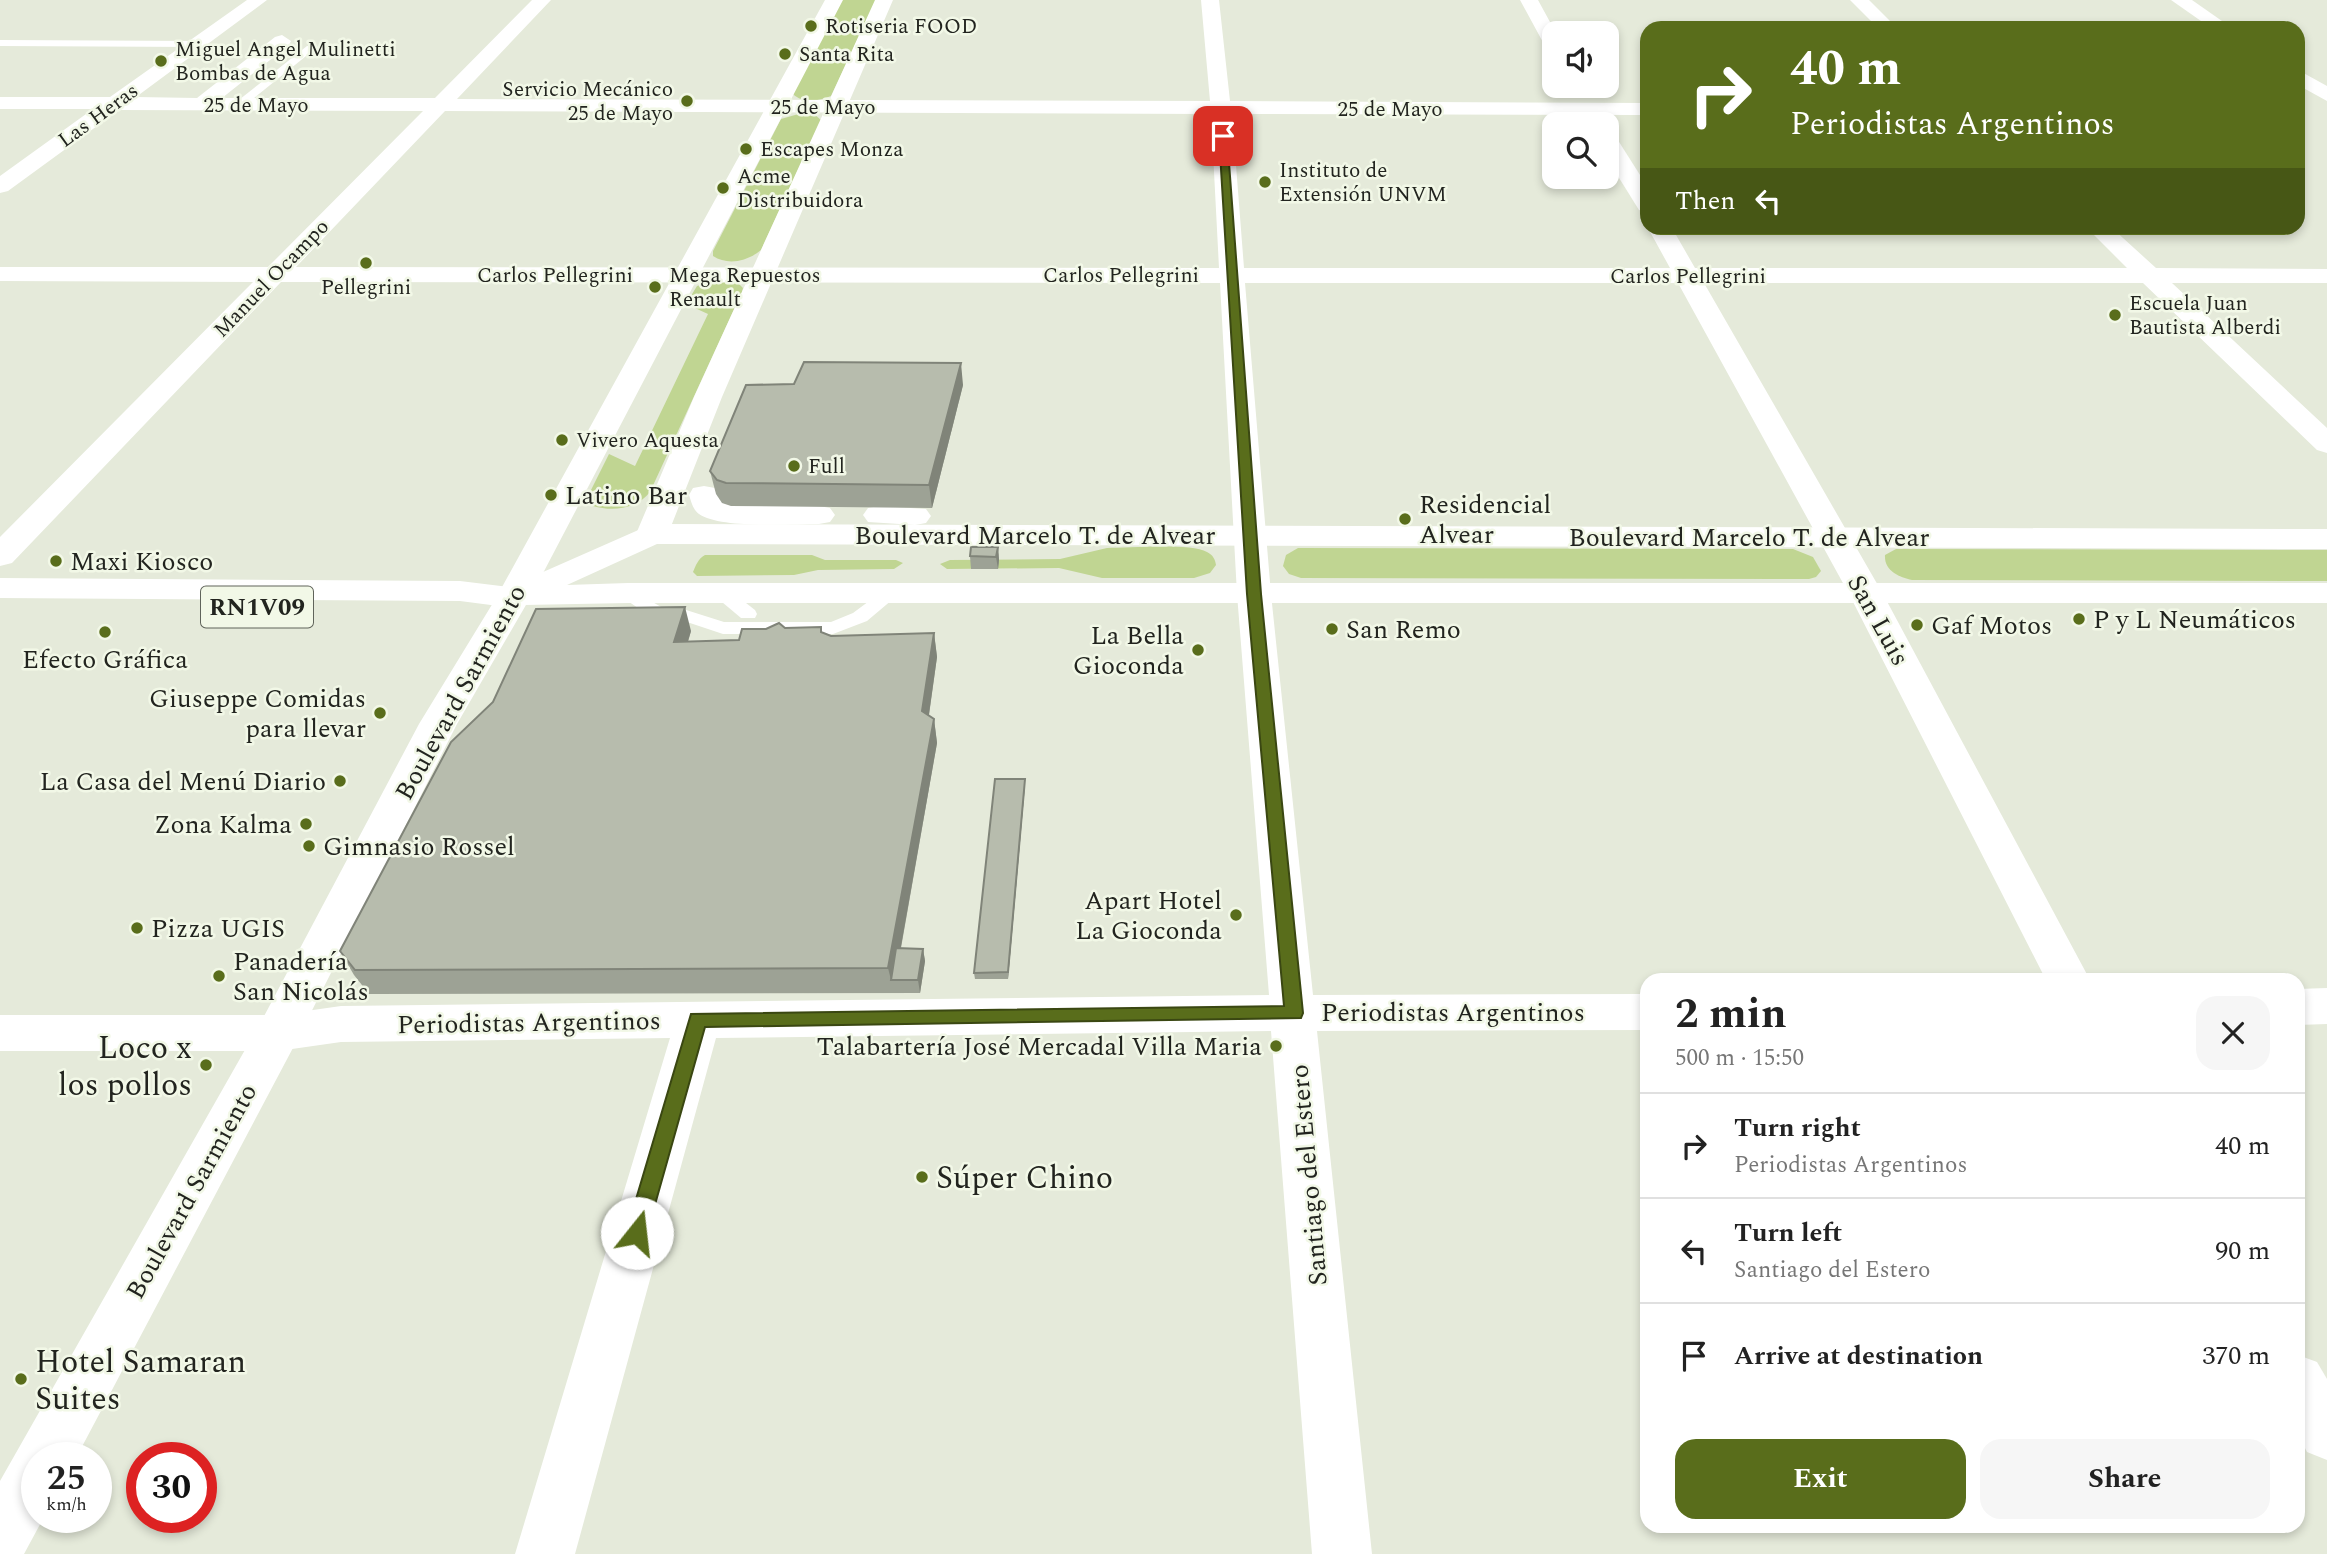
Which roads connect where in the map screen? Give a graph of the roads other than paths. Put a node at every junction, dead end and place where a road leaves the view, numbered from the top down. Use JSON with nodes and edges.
{"nodes":[{"id":1,"x":258,"y":0,"type":"edge"},
{"id":2,"x":542,"y":0,"type":"edge"},
{"id":3,"x":834,"y":0,"type":"edge"},
{"id":4,"x":884,"y":0,"type":"edge"},
{"id":5,"x":1210,"y":0,"type":"edge"},
{"id":6,"x":1529,"y":0,"type":"edge"},
{"id":7,"x":1858,"y":0,"type":"edge"},
{"id":8,"x":2180,"y":0,"type":"edge"},
{"id":9,"x":1880,"y":21,"type":"edge"},
{"id":10,"x":2212,"y":21,"type":"edge"},
{"id":11,"x":1542,"y":24,"type":"edge"},
{"id":12,"x":282,"y":41,"type":"dead end"},
{"id":13,"x":0,"y":43,"type":"edge"},
{"id":14,"x":197,"y":44,"type":"junction"},
{"id":15,"x":311,"y":48,"type":"dead end"},
{"id":16,"x":2305,"y":81,"type":"edge"},
{"id":17,"x":2327,"y":95,"type":"edge"},
{"id":18,"x":0,"y":103,"type":"edge"},
{"id":19,"x":113,"y":104,"type":"junction"},
{"id":20,"x":200,"y":105,"type":"junction"},
{"id":21,"x":239,"y":105,"type":"junction"},
{"id":22,"x":440,"y":107,"type":"junction"},
{"id":23,"x":777,"y":107,"type":"junction"},
{"id":24,"x":838,"y":107,"type":"junction"},
{"id":25,"x":1221,"y":109,"type":"junction"},
{"id":26,"x":1640,"y":110,"type":"edge"},
{"id":27,"x":1619,"y":113,"type":"edge"},
{"id":28,"x":1542,"y":116,"type":"edge"},
{"id":29,"x":1619,"y":160,"type":"edge"},
{"id":30,"x":0,"y":186,"type":"edge"},
{"id":31,"x":1640,"y":194,"type":"edge"},
{"id":32,"x":1664,"y":235,"type":"edge"},
{"id":33,"x":2106,"y":235,"type":"edge"},
{"id":34,"x":0,"y":274,"type":"edge"},
{"id":35,"x":272,"y":275,"type":"junction"},
{"id":36,"x":1232,"y":275,"type":"junction"},
{"id":37,"x":687,"y":276,"type":"junction"},
{"id":38,"x":762,"y":276,"type":"junction"},
{"id":39,"x":1690,"y":276,"type":"junction"},
{"id":40,"x":2150,"y":276,"type":"junction"},
{"id":41,"x":2327,"y":276,"type":"edge"},
{"id":42,"x":2327,"y":444,"type":"edge"},
{"id":43,"x":721,"y":507,"type":"edge"},
{"id":44,"x":796,"y":514,"type":"edge"},
{"id":45,"x":879,"y":515,"type":"edge"},
{"id":46,"x":915,"y":516,"type":"edge"},
{"id":47,"x":652,"y":534,"type":"junction"},
{"id":48,"x":1250,"y":535,"type":"junction"},
{"id":49,"x":1832,"y":538,"type":"junction"},
{"id":50,"x":2327,"y":539,"type":"edge"},
{"id":51,"x":0,"y":556,"type":"edge"},
{"id":52,"x":0,"y":588,"type":"edge"},
{"id":53,"x":628,"y":593,"type":"junction"},
{"id":54,"x":722,"y":593,"type":"junction"},
{"id":55,"x":2327,"y":593,"type":"edge"},
{"id":56,"x":890,"y":594,"type":"junction"},
{"id":57,"x":1254,"y":594,"type":"junction"},
{"id":58,"x":1866,"y":594,"type":"junction"},
{"id":59,"x":513,"y":598,"type":"junction"},
{"id":60,"x":0,"y":608,"type":"edge"},
{"id":61,"x":748,"y":614,"type":"junction"},
{"id":62,"x":683,"y":615,"type":"junction"},
{"id":63,"x":2064,"y":973,"type":"edge"},
{"id":64,"x":1640,"y":1012,"type":"edge"},
{"id":65,"x":1294,"y":1013,"type":"junction"},
{"id":66,"x":698,"y":1020,"type":"junction"},
{"id":67,"x":278,"y":1032,"type":"junction"},
{"id":68,"x":0,"y":1033,"type":"edge"},
{"id":69,"x":2305,"y":1393,"type":"edge"},
{"id":70,"x":2327,"y":1432,"type":"edge"},
{"id":71,"x":53,"y":1442,"type":"edge"},
{"id":72,"x":21,"y":1501,"type":"edge"},
{"id":73,"x":0,"y":1539,"type":"edge"},
{"id":74,"x":545,"y":1554,"type":"edge"},
{"id":75,"x":1342,"y":1554,"type":"edge"}],
"edges":[{"from":1,"to":14,"type":"street","name":"Las Heras"},
{"from":2,"to":22,"type":"street","name":"Manuel Ocampo"},
{"from":3,"to":23,"type":"street","name":"Boulevard Sarmiento"},
{"from":4,"to":24,"type":"street"},
{"from":5,"to":25,"type":"street","name":"Santiago del Estero"},
{"from":6,"to":11,"type":"street"},
{"from":7,"to":9,"type":"street"},
{"from":8,"to":10,"type":"street"},
{"from":12,"to":20,"type":"street"},
{"from":13,"to":14,"type":"lane","name":"Las Heras"},
{"from":14,"to":19,"type":"street","name":"Las Heras"},
{"from":15,"to":21,"type":"lane"},
{"from":16,"to":17,"type":"street"},
{"from":18,"to":19,"type":"street","name":"25 de Mayo"},
{"from":19,"to":20,"type":"street","name":"25 de Mayo"},
{"from":19,"to":30,"type":"street","name":"Las Heras"},
{"from":20,"to":21,"type":"street","name":"25 de Mayo"},
{"from":21,"to":22,"type":"street","name":"25 de Mayo"},
{"from":22,"to":23,"type":"street","name":"25 de Mayo"},
{"from":22,"to":35,"type":"street","name":"Manuel Ocampo"},
{"from":23,"to":24,"type":"street","name":"25 de Mayo"},
{"from":23,"to":37,"type":"street","name":"Boulevard Sarmiento"},
{"from":24,"to":25,"type":"street","name":"25 de Mayo"},
{"from":24,"to":38,"type":"street"},
{"from":25,"to":28,"type":"street","name":"25 de Mayo"},
{"from":25,"to":36,"type":"street","name":"Santiago del Estero"},
{"from":26,"to":27,"type":"street","name":"25 de Mayo"},
{"from":29,"to":31,"type":"street"},
{"from":32,"to":39,"type":"street","name":"San Luis"},
{"from":33,"to":40,"type":"street"},
{"from":34,"to":35,"type":"street","name":"Carlos Pellegrini"},
{"from":35,"to":37,"type":"street","name":"Carlos Pellegrini"},
{"from":35,"to":51,"type":"street","name":"Manuel Ocampo"},
{"from":36,"to":38,"type":"street","name":"Carlos Pellegrini"},
{"from":36,"to":39,"type":"street","name":"Carlos Pellegrini"},
{"from":36,"to":48,"type":"street","name":"Santiago del Estero"},
{"from":37,"to":38,"type":"street","name":"Carlos Pellegrini"},
{"from":37,"to":59,"type":"street","name":"Boulevard Sarmiento"},
{"from":38,"to":47,"type":"street"},
{"from":39,"to":40,"type":"street","name":"Carlos Pellegrini"},
{"from":39,"to":49,"type":"street","name":"San Luis"},
{"from":40,"to":41,"type":"street","name":"Carlos Pellegrini"},
{"from":40,"to":42,"type":"street"},
{"from":43,"to":44,"type":"street"},
{"from":45,"to":46,"type":"street"},
{"from":47,"to":48,"type":"street","name":"Boulevard Marcelo T. de Alvear","number":"RN1V09"},
{"from":47,"to":59,"type":"street","name":"Boulevard Marcelo T. de Alvear","number":"RN1V09"},
{"from":48,"to":49,"type":"street","name":"Boulevard Marcelo T. de Alvear","number":"RN1V09"},
{"from":48,"to":57,"type":"street","name":"Santiago del Estero"},
{"from":49,"to":50,"type":"street","name":"Boulevard Marcelo T. de Alvear","number":"RN1V09"},
{"from":49,"to":58,"type":"street","name":"San Luis"},
{"from":52,"to":59,"type":"street","name":"Boulevard Marcelo T. de Alvear","number":"RN1V09"},
{"from":53,"to":54,"type":"street","name":"Boulevard Marcelo T. de Alvear","number":"RN1V09"},
{"from":53,"to":59,"type":"street","name":"Boulevard Marcelo T. de Alvear","number":"RN1V09"},
{"from":53,"to":62,"type":"lane"},
{"from":54,"to":56,"type":"street","name":"Boulevard Marcelo T. de Alvear","number":"RN1V09"},
{"from":54,"to":61,"type":"lane"},
{"from":55,"to":58,"type":"street","name":"Boulevard Marcelo T. de Alvear","number":"RN1V09"},
{"from":56,"to":57,"type":"street","name":"Boulevard Marcelo T. de Alvear","number":"RN1V09"},
{"from":56,"to":61,"type":"lane"},
{"from":56,"to":62,"type":"lane"},
{"from":57,"to":58,"type":"street","name":"Boulevard Marcelo T. de Alvear","number":"RN1V09"},
{"from":57,"to":65,"type":"street","name":"Santiago del Estero"},
{"from":58,"to":63,"type":"street","name":"San Luis"},
{"from":59,"to":60,"type":"street","name":"Boulevard Marcelo T. de Alvear","number":"RN1V09"},
{"from":59,"to":67,"type":"street","name":"Boulevard Sarmiento"},
{"from":61,"to":62,"type":"lane"},
{"from":64,"to":65,"type":"street","name":"Periodistas Argentinos"},
{"from":65,"to":66,"type":"street","name":"Periodistas Argentinos"},
{"from":65,"to":75,"type":"street","name":"Santiago del Estero"},
{"from":66,"to":67,"type":"street","name":"Periodistas Argentinos"},
{"from":66,"to":74,"type":"street"},
{"from":67,"to":68,"type":"street","name":"Periodistas Argentinos"},
{"from":67,"to":71,"type":"street","name":"Boulevard Sarmiento"},
{"from":69,"to":70,"type":"street"},
{"from":72,"to":73,"type":"street"}]}
